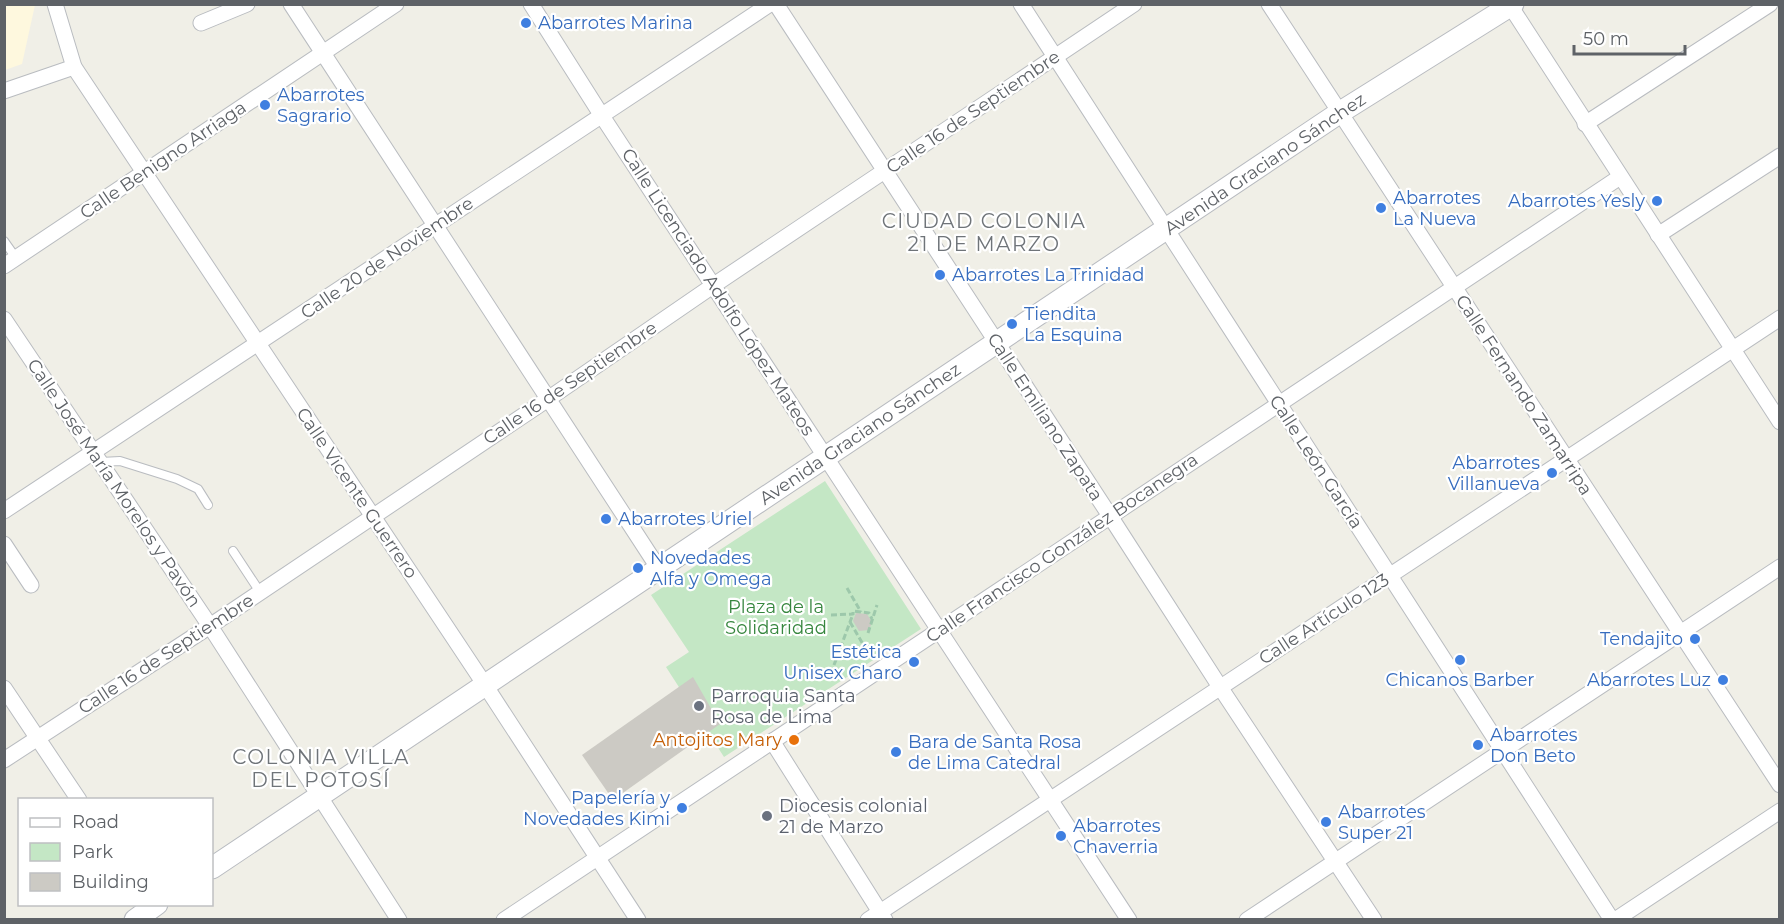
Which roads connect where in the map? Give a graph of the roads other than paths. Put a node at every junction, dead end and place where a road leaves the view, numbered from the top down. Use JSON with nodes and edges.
{"nodes":[{"id":1,"x":55,"y":4,"type":"edge"},
{"id":2,"x":247,"y":4,"type":"edge"},
{"id":3,"x":291,"y":4,"type":"edge"},
{"id":4,"x":396,"y":4,"type":"edge"},
{"id":5,"x":531,"y":4,"type":"edge"},
{"id":6,"x":770,"y":4,"type":"edge"},
{"id":7,"x":776,"y":4,"type":"edge"},
{"id":8,"x":1021,"y":4,"type":"edge"},
{"id":9,"x":1134,"y":4,"type":"edge"},
{"id":10,"x":1269,"y":4,"type":"edge"},
{"id":11,"x":1770,"y":4,"type":"edge"},
{"id":12,"x":1510,"y":5,"type":"edge"},
{"id":13,"x":201,"y":23,"type":"dead end"},
{"id":14,"x":322,"y":53,"type":"junction"},
{"id":15,"x":1055,"y":58,"type":"junction"},
{"id":16,"x":74,"y":68,"type":"junction"},
{"id":17,"x":4,"y":91,"type":"edge"},
{"id":18,"x":1340,"y":113,"type":"junction"},
{"id":19,"x":602,"y":116,"type":"junction"},
{"id":20,"x":1585,"y":124,"type":"junction"},
{"id":21,"x":1779,"y":156,"type":"edge"},
{"id":22,"x":885,"y":171,"type":"junction"},
{"id":23,"x":144,"y":173,"type":"junction"},
{"id":24,"x":1620,"y":177,"type":"junction"},
{"id":25,"x":435,"y":226,"type":"junction"},
{"id":26,"x":1166,"y":229,"type":"junction"},
{"id":27,"x":1658,"y":235,"type":"junction"},
{"id":28,"x":4,"y":241,"type":"edge"},
{"id":29,"x":10,"y":262,"type":"edge"},
{"id":30,"x":714,"y":285,"type":"junction"},
{"id":31,"x":1454,"y":288,"type":"junction"},
{"id":32,"x":1779,"y":318,"type":"edge"},
{"id":33,"x":4,"y":319,"type":"edge"},
{"id":34,"x":997,"y":342,"type":"junction"},
{"id":35,"x":258,"y":345,"type":"junction"},
{"id":36,"x":1732,"y":349,"type":"junction"},
{"id":37,"x":548,"y":399,"type":"junction"},
{"id":38,"x":1279,"y":404,"type":"junction"},
{"id":39,"x":1779,"y":422,"type":"edge"},
{"id":40,"x":98,"y":457,"type":"junction"},
{"id":41,"x":826,"y":457,"type":"junction"},
{"id":42,"x":1566,"y":459,"type":"junction"},
{"id":43,"x":208,"y":505,"type":"dead end"},
{"id":44,"x":4,"y":512,"type":"edge"},
{"id":45,"x":1110,"y":516,"type":"junction"},
{"id":46,"x":372,"y":517,"type":"junction"},
{"id":47,"x":4,"y":544,"type":"edge"},
{"id":48,"x":233,"y":551,"type":"dead end"},
{"id":49,"x":1779,"y":567,"type":"edge"},
{"id":50,"x":658,"y":569,"type":"junction"},
{"id":51,"x":1390,"y":575,"type":"junction"},
{"id":52,"x":31,"y":585,"type":"dead end"},
{"id":53,"x":260,"y":591,"type":"junction"},
{"id":54,"x":210,"y":626,"type":"junction"},
{"id":55,"x":940,"y":630,"type":"junction"},
{"id":56,"x":1680,"y":633,"type":"junction"},
{"id":57,"x":485,"y":685,"type":"junction"},
{"id":58,"x":1220,"y":687,"type":"junction"},
{"id":59,"x":4,"y":688,"type":"edge"},
{"id":60,"x":39,"y":737,"type":"junction"},
{"id":61,"x":771,"y":741,"type":"junction"},
{"id":62,"x":1503,"y":750,"type":"junction"},
{"id":63,"x":4,"y":760,"type":"edge"},
{"id":64,"x":1779,"y":785,"type":"edge"},
{"id":65,"x":320,"y":796,"type":"junction"},
{"id":66,"x":78,"y":798,"type":"edge"},
{"id":67,"x":1049,"y":800,"type":"junction"},
{"id":68,"x":1779,"y":811,"type":"edge"},
{"id":69,"x":598,"y":858,"type":"junction"},
{"id":70,"x":1335,"y":861,"type":"junction"},
{"id":71,"x":213,"y":867,"type":"edge"},
{"id":72,"x":878,"y":917,"type":"edge"},
{"id":73,"x":399,"y":920,"type":"edge"},
{"id":74,"x":504,"y":920,"type":"edge"},
{"id":75,"x":638,"y":920,"type":"edge"},
{"id":76,"x":1129,"y":920,"type":"edge"},
{"id":77,"x":1247,"y":920,"type":"edge"},
{"id":78,"x":1374,"y":920,"type":"edge"},
{"id":79,"x":1614,"y":920,"type":"edge"}],
"edges":[{"from":1,"to":16,"type":"street","name":"Calle Vicente Guerrero"},
{"from":2,"to":13,"type":"street"},
{"from":3,"to":14,"type":"street"},
{"from":4,"to":14,"type":"street","name":"Calle Benigno Arriaga"},
{"from":5,"to":19,"type":"street","name":"Calle Licenciado Adolfo López Mateos"},
{"from":6,"to":19,"type":"street","name":"Calle 20 de Noviembre"},
{"from":7,"to":22,"type":"street","name":"Calle Emiliano Zapata"},
{"from":8,"to":15,"type":"street","name":"Calle León García"},
{"from":9,"to":15,"type":"street","name":"Calle 16 de Septiembre"},
{"from":10,"to":18,"type":"street","name":"Calle Fernando Zamarripa"},
{"from":11,"to":20,"type":"street"},
{"from":12,"to":18,"type":"street","name":"Avenida Graciano Sánchez"},
{"from":12,"to":20,"type":"street"},
{"from":14,"to":23,"type":"street","name":"Calle Benigno Arriaga"},
{"from":14,"to":25,"type":"street"},
{"from":15,"to":22,"type":"street","name":"Calle 16 de Septiembre"},
{"from":15,"to":26,"type":"street","name":"Calle León García"},
{"from":16,"to":17,"type":"street"},
{"from":16,"to":23,"type":"street","name":"Calle Vicente Guerrero"},
{"from":18,"to":26,"type":"street","name":"Avenida Graciano Sánchez"},
{"from":18,"to":31,"type":"street","name":"Calle Fernando Zamarripa"},
{"from":19,"to":25,"type":"street","name":"Calle 20 de Noviembre"},
{"from":19,"to":30,"type":"street","name":"Calle Licenciado Adolfo López Mateos"},
{"from":20,"to":24,"type":"street"},
{"from":21,"to":27,"type":"street"},
{"from":22,"to":30,"type":"street","name":"Calle 16 de Septiembre"},
{"from":22,"to":34,"type":"street","name":"Calle Emiliano Zapata"},
{"from":23,"to":29,"type":"street","name":"Calle Benigno Arriaga"},
{"from":23,"to":35,"type":"street","name":"Calle Vicente Guerrero"},
{"from":24,"to":27,"type":"street"},
{"from":24,"to":31,"type":"street","name":"Calle Francisco González Bocanegra"},
{"from":25,"to":35,"type":"street","name":"Calle 20 de Noviembre"},
{"from":25,"to":37,"type":"street"},
{"from":26,"to":34,"type":"street","name":"Avenida Graciano Sánchez"},
{"from":26,"to":38,"type":"street","name":"Calle León García"},
{"from":27,"to":36,"type":"street"},
{"from":28,"to":29,"type":"lane"},
{"from":30,"to":37,"type":"street","name":"Calle 16 de Septiembre"},
{"from":30,"to":41,"type":"street","name":"Calle Licenciado Adolfo López Mateos"},
{"from":31,"to":38,"type":"street","name":"Calle Francisco González Bocanegra"},
{"from":31,"to":42,"type":"street","name":"Calle Fernando Zamarripa"},
{"from":32,"to":36,"type":"street","name":"Calle Artículo 123"},
{"from":33,"to":40,"type":"street","name":"Calle José María Morelos y Pavón"},
{"from":34,"to":41,"type":"street","name":"Avenida Graciano Sánchez"},
{"from":34,"to":45,"type":"street","name":"Calle Emiliano Zapata"},
{"from":35,"to":40,"type":"street","name":"Calle 20 de Noviembre"},
{"from":35,"to":46,"type":"street","name":"Calle Vicente Guerrero"},
{"from":36,"to":39,"type":"street"},
{"from":36,"to":42,"type":"street","name":"Calle Artículo 123"},
{"from":37,"to":46,"type":"street","name":"Calle 16 de Septiembre"},
{"from":37,"to":50,"type":"street"},
{"from":38,"to":45,"type":"street","name":"Calle Francisco González Bocanegra"},
{"from":38,"to":51,"type":"street","name":"Calle León García"},
{"from":40,"to":43,"type":"lane"},
{"from":40,"to":44,"type":"street","name":"Calle 20 de Noviembre"},
{"from":40,"to":54,"type":"street","name":"Calle José María Morelos y Pavón"},
{"from":41,"to":50,"type":"street","name":"Avenida Graciano Sánchez"},
{"from":41,"to":55,"type":"street","name":"Calle Licenciado Adolfo López Mateos"},
{"from":42,"to":51,"type":"street","name":"Calle Artículo 123"},
{"from":42,"to":56,"type":"street","name":"Calle Fernando Zamarripa"},
{"from":45,"to":55,"type":"street","name":"Calle Francisco González Bocanegra"},
{"from":45,"to":58,"type":"street","name":"Calle Emiliano Zapata"},
{"from":46,"to":53,"type":"street","name":"Calle 16 de Septiembre"},
{"from":46,"to":57,"type":"street","name":"Calle Vicente Guerrero"},
{"from":47,"to":52,"type":"street"},
{"from":48,"to":53,"type":"lane"},
{"from":49,"to":56,"type":"street"},
{"from":50,"to":57,"type":"street","name":"Avenida Graciano Sánchez"},
{"from":51,"to":58,"type":"street","name":"Calle Artículo 123"},
{"from":51,"to":62,"type":"street","name":"Calle León García"},
{"from":53,"to":54,"type":"street","name":"Calle 16 de Septiembre"},
{"from":54,"to":60,"type":"street","name":"Calle 16 de Septiembre"},
{"from":54,"to":65,"type":"street","name":"Calle José María Morelos y Pavón"},
{"from":55,"to":61,"type":"street","name":"Calle Francisco González Bocanegra"},
{"from":55,"to":67,"type":"street","name":"Calle Licenciado Adolfo López Mateos"},
{"from":56,"to":62,"type":"street"},
{"from":56,"to":64,"type":"street","name":"Calle Fernando Zamarripa"},
{"from":57,"to":65,"type":"street","name":"Avenida Graciano Sánchez"},
{"from":57,"to":69,"type":"street","name":"Calle Vicente Guerrero"},
{"from":58,"to":67,"type":"street","name":"Calle Artículo 123"},
{"from":58,"to":70,"type":"street","name":"Calle Emiliano Zapata"},
{"from":59,"to":60,"type":"street"},
{"from":60,"to":63,"type":"street","name":"Calle 16 de Septiembre"},
{"from":60,"to":66,"type":"street"},
{"from":61,"to":69,"type":"street","name":"Calle Francisco González Bocanegra"},
{"from":61,"to":72,"type":"street"},
{"from":62,"to":70,"type":"street"},
{"from":62,"to":79,"type":"street","name":"Calle León García"},
{"from":65,"to":71,"type":"street","name":"Avenida Graciano Sánchez"},
{"from":65,"to":73,"type":"street","name":"Calle José María Morelos y Pavón"},
{"from":67,"to":72,"type":"street","name":"Calle Artículo 123"},
{"from":67,"to":76,"type":"street","name":"Calle Licenciado Adolfo López Mateos"},
{"from":68,"to":79,"type":"street"},
{"from":69,"to":74,"type":"street","name":"Calle Francisco González Bocanegra"},
{"from":69,"to":75,"type":"street","name":"Calle Vicente Guerrero"},
{"from":70,"to":77,"type":"street"},
{"from":70,"to":78,"type":"street","name":"Calle Emiliano Zapata"}]}
